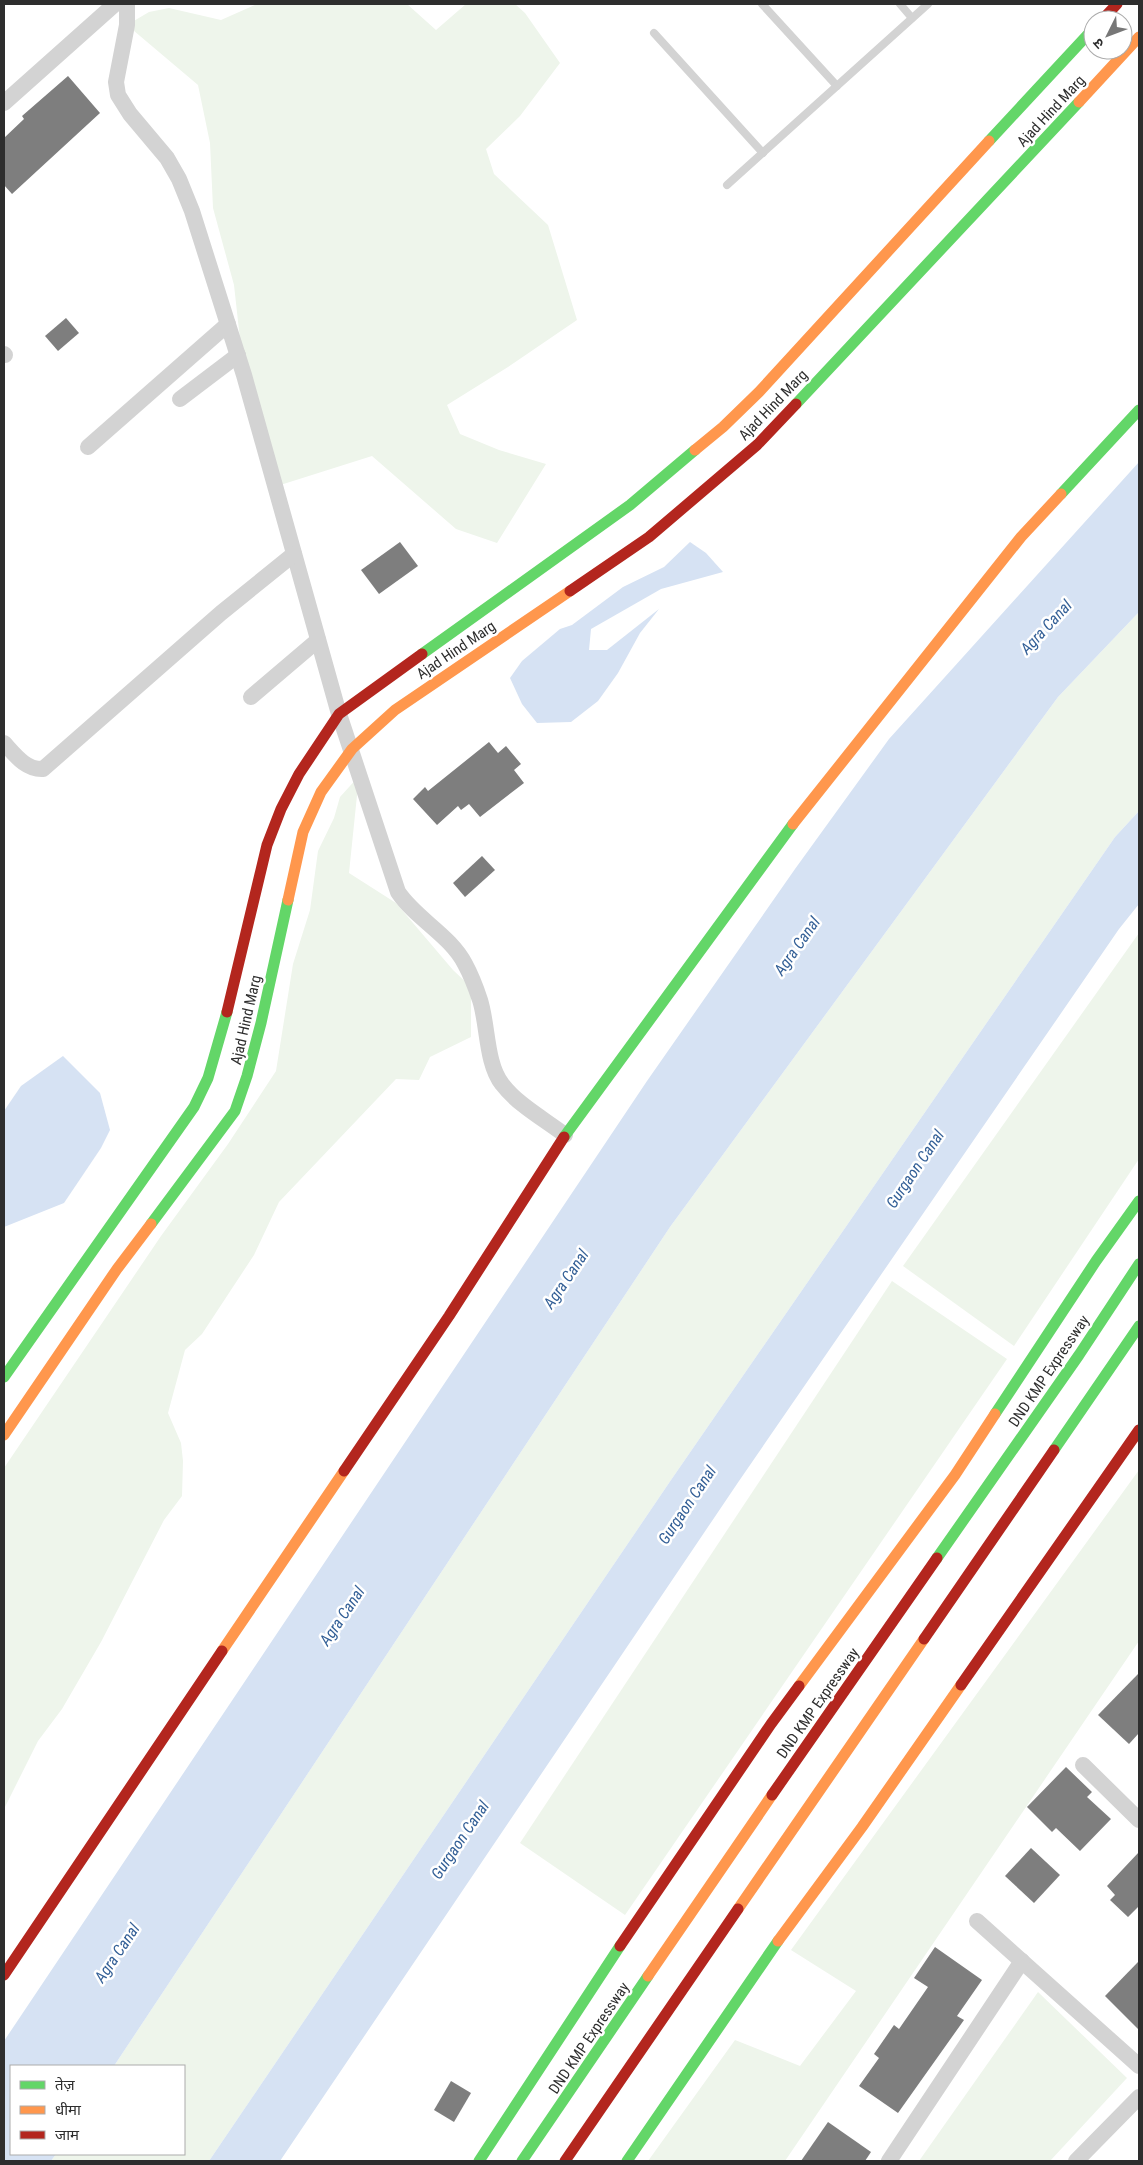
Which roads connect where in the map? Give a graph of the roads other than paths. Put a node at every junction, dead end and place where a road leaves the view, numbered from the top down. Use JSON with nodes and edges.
{"nodes":[{"id":1,"x":115,"y":4,"type":"edge"},
{"id":2,"x":127,"y":4,"type":"edge"},
{"id":3,"x":762,"y":4,"type":"edge"},
{"id":4,"x":900,"y":4,"type":"edge"},
{"id":5,"x":928,"y":4,"type":"edge"},
{"id":6,"x":912,"y":18,"type":"junction"},
{"id":7,"x":654,"y":33,"type":"dead end"},
{"id":8,"x":1139,"y":37,"type":"edge"},
{"id":9,"x":1083,"y":40,"type":"edge"},
{"id":10,"x":836,"y":86,"type":"junction"},
{"id":11,"x":4,"y":103,"type":"edge"},
{"id":12,"x":763,"y":153,"type":"junction"},
{"id":13,"x":727,"y":185,"type":"dead end"},
{"id":14,"x":228,"y":324,"type":"junction"},
{"id":15,"x":238,"y":355,"type":"junction"},
{"id":16,"x":180,"y":399,"type":"dead end"},
{"id":17,"x":1139,"y":410,"type":"edge"},
{"id":18,"x":88,"y":447,"type":"dead end"},
{"id":19,"x":294,"y":554,"type":"junction"},
{"id":20,"x":318,"y":640,"type":"junction"},
{"id":21,"x":251,"y":697,"type":"dead end"},
{"id":22,"x":339,"y":714,"type":"junction"},
{"id":23,"x":4,"y":743,"type":"edge"},
{"id":24,"x":352,"y":749,"type":"junction"},
{"id":25,"x":565,"y":1135,"type":"junction"},
{"id":26,"x":1139,"y":1202,"type":"edge"},
{"id":27,"x":1139,"y":1264,"type":"edge"},
{"id":28,"x":1139,"y":1326,"type":"edge"},
{"id":29,"x":4,"y":1377,"type":"edge"},
{"id":30,"x":1139,"y":1430,"type":"edge"},
{"id":31,"x":4,"y":1435,"type":"edge"},
{"id":32,"x":1083,"y":1765,"type":"dead end"},
{"id":33,"x":1139,"y":1820,"type":"edge"},
{"id":34,"x":977,"y":1921,"type":"dead end"},
{"id":35,"x":1022,"y":1961,"type":"junction"},
{"id":36,"x":4,"y":1975,"type":"edge"},
{"id":37,"x":1139,"y":2066,"type":"edge"},
{"id":38,"x":1139,"y":2097,"type":"edge"},
{"id":39,"x":479,"y":2161,"type":"edge"},
{"id":40,"x":522,"y":2161,"type":"edge"},
{"id":41,"x":565,"y":2161,"type":"edge"},
{"id":42,"x":627,"y":2161,"type":"edge"},
{"id":43,"x":889,"y":2161,"type":"edge"},
{"id":44,"x":1076,"y":2161,"type":"edge"}],
"edges":[{"from":1,"to":11,"type":"street"},
{"from":2,"to":14,"type":"street"},
{"from":3,"to":10,"type":"lane"},
{"from":4,"to":6,"type":"lane"},
{"from":5,"to":6,"type":"lane"},
{"from":6,"to":10,"type":"lane"},
{"from":7,"to":12,"type":"lane"},
{"from":8,"to":24,"type":"main road","name":"Ajad Hind Marg"},
{"from":9,"to":22,"type":"main road"},
{"from":10,"to":12,"type":"lane"},
{"from":12,"to":13,"type":"lane"},
{"from":14,"to":15,"type":"street"},
{"from":14,"to":18,"type":"street"},
{"from":15,"to":16,"type":"street"},
{"from":15,"to":19,"type":"street"},
{"from":17,"to":25,"type":"main road"},
{"from":19,"to":20,"type":"street"},
{"from":19,"to":23,"type":"street"},
{"from":20,"to":21,"type":"street"},
{"from":20,"to":22,"type":"street"},
{"from":22,"to":24,"type":"street"},
{"from":22,"to":29,"type":"main road"},
{"from":24,"to":25,"type":"street"},
{"from":24,"to":31,"type":"main road","name":"Ajad Hind Marg"},
{"from":25,"to":36,"type":"main road"},
{"from":26,"to":39,"type":"main road"},
{"from":27,"to":40,"type":"main road","name":"DND KMP Expressway"},
{"from":28,"to":41,"type":"main road"},
{"from":30,"to":42,"type":"main road"},
{"from":32,"to":33,"type":"street"},
{"from":34,"to":35,"type":"street"},
{"from":35,"to":37,"type":"street"},
{"from":35,"to":43,"type":"street"},
{"from":38,"to":44,"type":"street"}]}
